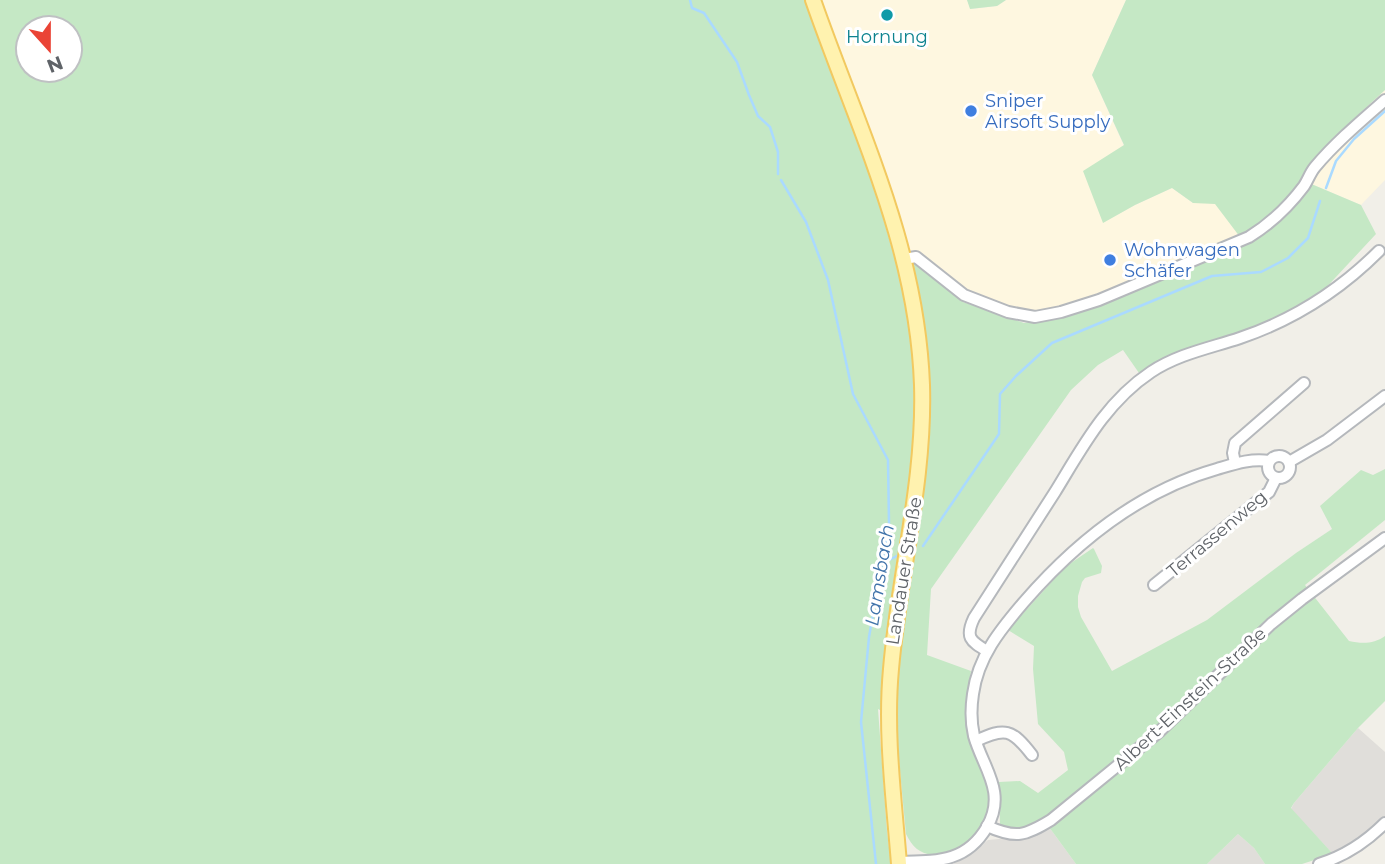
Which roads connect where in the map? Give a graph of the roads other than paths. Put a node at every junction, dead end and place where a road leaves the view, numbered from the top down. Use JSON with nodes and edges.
{"nodes":[{"id":1,"x":813,"y":0,"type":"edge"},
{"id":2,"x":1385,"y":100,"type":"edge"},
{"id":3,"x":1379,"y":251,"type":"dead end"},
{"id":4,"x":904,"y":259,"type":"junction"},
{"id":5,"x":1304,"y":383,"type":"dead end"},
{"id":6,"x":1385,"y":396,"type":"edge"},
{"id":7,"x":1269,"y":461,"type":"junction"},
{"id":8,"x":1289,"y":462,"type":"junction"},
{"id":9,"x":1236,"y":464,"type":"junction"},
{"id":10,"x":1276,"y":478,"type":"junction"},
{"id":11,"x":1385,"y":538,"type":"edge"},
{"id":12,"x":1154,"y":585,"type":"dead end"},
{"id":13,"x":987,"y":651,"type":"junction"},
{"id":14,"x":976,"y":741,"type":"junction"},
{"id":15,"x":1032,"y":755,"type":"dead end"},
{"id":16,"x":1385,"y":823,"type":"edge"},
{"id":17,"x":987,"y":826,"type":"junction"},
{"id":18,"x":899,"y":863,"type":"edge"},
{"id":19,"x":1319,"y":864,"type":"edge"}],
"edges":[{"from":1,"to":4,"type":"main road","name":"Landauer Straße"},
{"from":2,"to":4,"type":"street"},
{"from":3,"to":13,"type":"street"},
{"from":4,"to":18,"type":"main road","name":"Landauer Straße"},
{"from":5,"to":9,"type":"street"},
{"from":6,"to":8,"type":"street"},
{"from":7,"to":8,"type":"street"},
{"from":7,"to":9,"type":"street"},
{"from":7,"to":10,"type":"street"},
{"from":8,"to":10,"type":"street"},
{"from":9,"to":13,"type":"street"},
{"from":10,"to":12,"type":"street","name":"Terrassenweg"},
{"from":11,"to":17,"type":"street","name":"Albert-Einstein-Straße"},
{"from":13,"to":14,"type":"street"},
{"from":14,"to":15,"type":"street"},
{"from":14,"to":17,"type":"street"},
{"from":16,"to":19,"type":"street"},
{"from":17,"to":18,"type":"street"}]}
